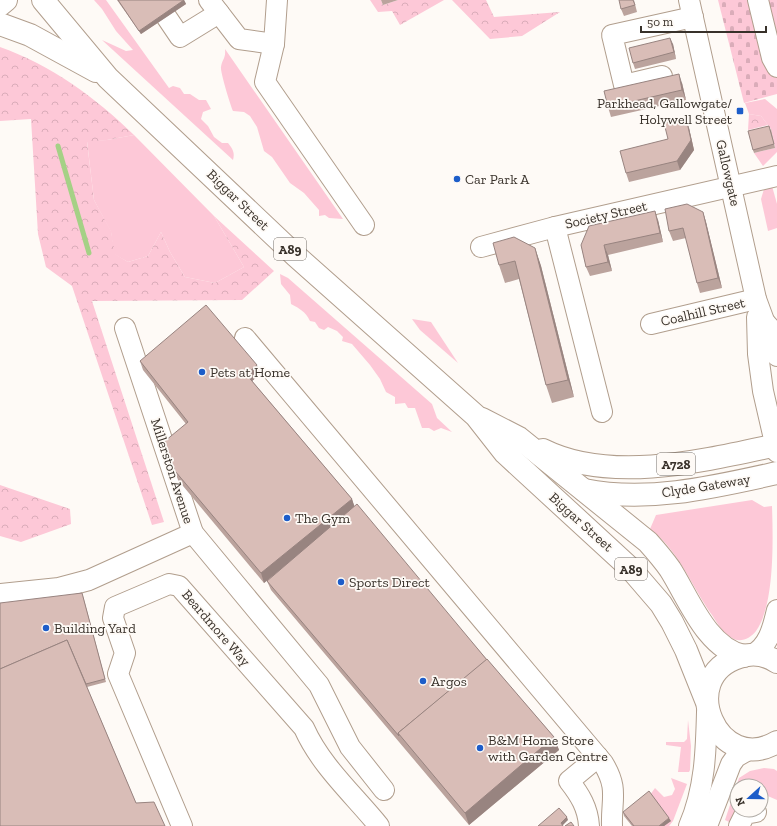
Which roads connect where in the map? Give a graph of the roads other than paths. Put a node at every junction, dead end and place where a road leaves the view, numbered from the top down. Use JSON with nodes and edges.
{"nodes":[{"id":1,"x":6,"y":0,"type":"edge"},
{"id":2,"x":42,"y":0,"type":"edge"},
{"id":3,"x":155,"y":0,"type":"edge"},
{"id":4,"x":277,"y":0,"type":"edge"},
{"id":5,"x":758,"y":0,"type":"edge"},
{"id":6,"x":0,"y":5,"type":"edge"},
{"id":7,"x":214,"y":7,"type":"edge"},
{"id":8,"x":691,"y":8,"type":"edge"},
{"id":9,"x":0,"y":24,"type":"edge"},
{"id":10,"x":274,"y":44,"type":"junction"},
{"id":11,"x":777,"y":67,"type":"edge"},
{"id":12,"x":662,"y":76,"type":"edge"},
{"id":13,"x":108,"y":78,"type":"junction"},
{"id":14,"x":777,"y":176,"type":"edge"},
{"id":15,"x":732,"y":186,"type":"junction"},
{"id":16,"x":364,"y":225,"type":"dead end"},
{"id":17,"x":555,"y":227,"type":"junction"},
{"id":18,"x":481,"y":247,"type":"dead end"},
{"id":19,"x":756,"y":299,"type":"junction"},
{"id":20,"x":651,"y":324,"type":"dead end"},
{"id":21,"x":125,"y":328,"type":"dead end"},
{"id":22,"x":771,"y":331,"type":"edge"},
{"id":23,"x":245,"y":338,"type":"dead end"},
{"id":24,"x":777,"y":356,"type":"edge"},
{"id":25,"x":602,"y":412,"type":"dead end"},
{"id":26,"x":476,"y":416,"type":"junction"},
{"id":27,"x":519,"y":438,"type":"junction"},
{"id":28,"x":776,"y":447,"type":"edge"},
{"id":29,"x":519,"y":466,"type":"junction"},
{"id":30,"x":777,"y":473,"type":"edge"},
{"id":31,"x":582,"y":489,"type":"junction"},
{"id":32,"x":193,"y":533,"type":"junction"},
{"id":33,"x":0,"y":594,"type":"edge"},
{"id":34,"x":777,"y":610,"type":"edge"},
{"id":35,"x":748,"y":655,"type":"junction"},
{"id":36,"x":777,"y":662,"type":"edge"},
{"id":37,"x":707,"y":706,"type":"junction"},
{"id":38,"x":766,"y":748,"type":"edge"},
{"id":39,"x":598,"y":757,"type":"junction"},
{"id":40,"x":384,"y":790,"type":"dead end"},
{"id":41,"x":374,"y":819,"type":"edge"},
{"id":42,"x":182,"y":826,"type":"edge"},
{"id":43,"x":589,"y":826,"type":"edge"},
{"id":44,"x":612,"y":826,"type":"edge"},
{"id":45,"x":689,"y":826,"type":"edge"},
{"id":46,"x":707,"y":826,"type":"edge"}],
"edges":[{"from":1,"to":6,"type":"main road"},
{"from":2,"to":13,"type":"main road","name":"Biggar Street","number":"A89"},
{"from":3,"to":7,"type":"street"},
{"from":4,"to":10,"type":"street"},
{"from":5,"to":11,"type":"street"},
{"from":7,"to":10,"type":"street"},
{"from":8,"to":12,"type":"street"},
{"from":8,"to":15,"type":"street","name":"Gallowgate"},
{"from":9,"to":13,"type":"main road","name":"Biggar Street","number":"A89"},
{"from":10,"to":16,"type":"street"},
{"from":13,"to":26,"type":"main road","name":"Biggar Street","number":"A89"},
{"from":14,"to":15,"type":"street","name":"Society Street"},
{"from":15,"to":17,"type":"street","name":"Society Street"},
{"from":15,"to":19,"type":"street","name":"Gallowgate"},
{"from":17,"to":18,"type":"street","name":"Society Street"},
{"from":17,"to":25,"type":"street"},
{"from":19,"to":20,"type":"street","name":"Coalhill Street"},
{"from":19,"to":22,"type":"street","name":"Gallowgate"},
{"from":19,"to":28,"type":"street","name":"Gallowgate"},
{"from":21,"to":32,"type":"street","name":"Millerston Avenue"},
{"from":22,"to":24,"type":"street","name":"Gallowgate"},
{"from":23,"to":39,"type":"street"},
{"from":26,"to":27,"type":"main road","name":"Biggar Street","number":"A89"},
{"from":26,"to":29,"type":"main road","name":"Biggar Street","number":"A89"},
{"from":27,"to":28,"type":"main road","name":"Clyde Gateway","number":"A728"},
{"from":27,"to":31,"type":"main road","name":"Biggar Street","number":"A89"},
{"from":29,"to":31,"type":"main road","name":"Clyde Gateway","number":"A728"},
{"from":29,"to":37,"type":"main road","name":"Biggar Street","number":"A89"},
{"from":30,"to":31,"type":"main road","name":"Clyde Gateway","number":"A728"},
{"from":31,"to":35,"type":"main road","name":"Biggar Street","number":"A89"},
{"from":32,"to":33,"type":"street","name":"Millerston Avenue"},
{"from":32,"to":40,"type":"street"},
{"from":34,"to":35,"type":"street"},
{"from":35,"to":36,"type":"main road","name":"Biggar Street"},
{"from":35,"to":37,"type":"main road"},
{"from":37,"to":38,"type":"main road","name":"Biggar Street"},
{"from":37,"to":45,"type":"street"},
{"from":38,"to":46,"type":"street"},
{"from":39,"to":43,"type":"street"},
{"from":39,"to":44,"type":"street"},
{"from":41,"to":42,"type":"street","name":"Beardmore Way"}]}
